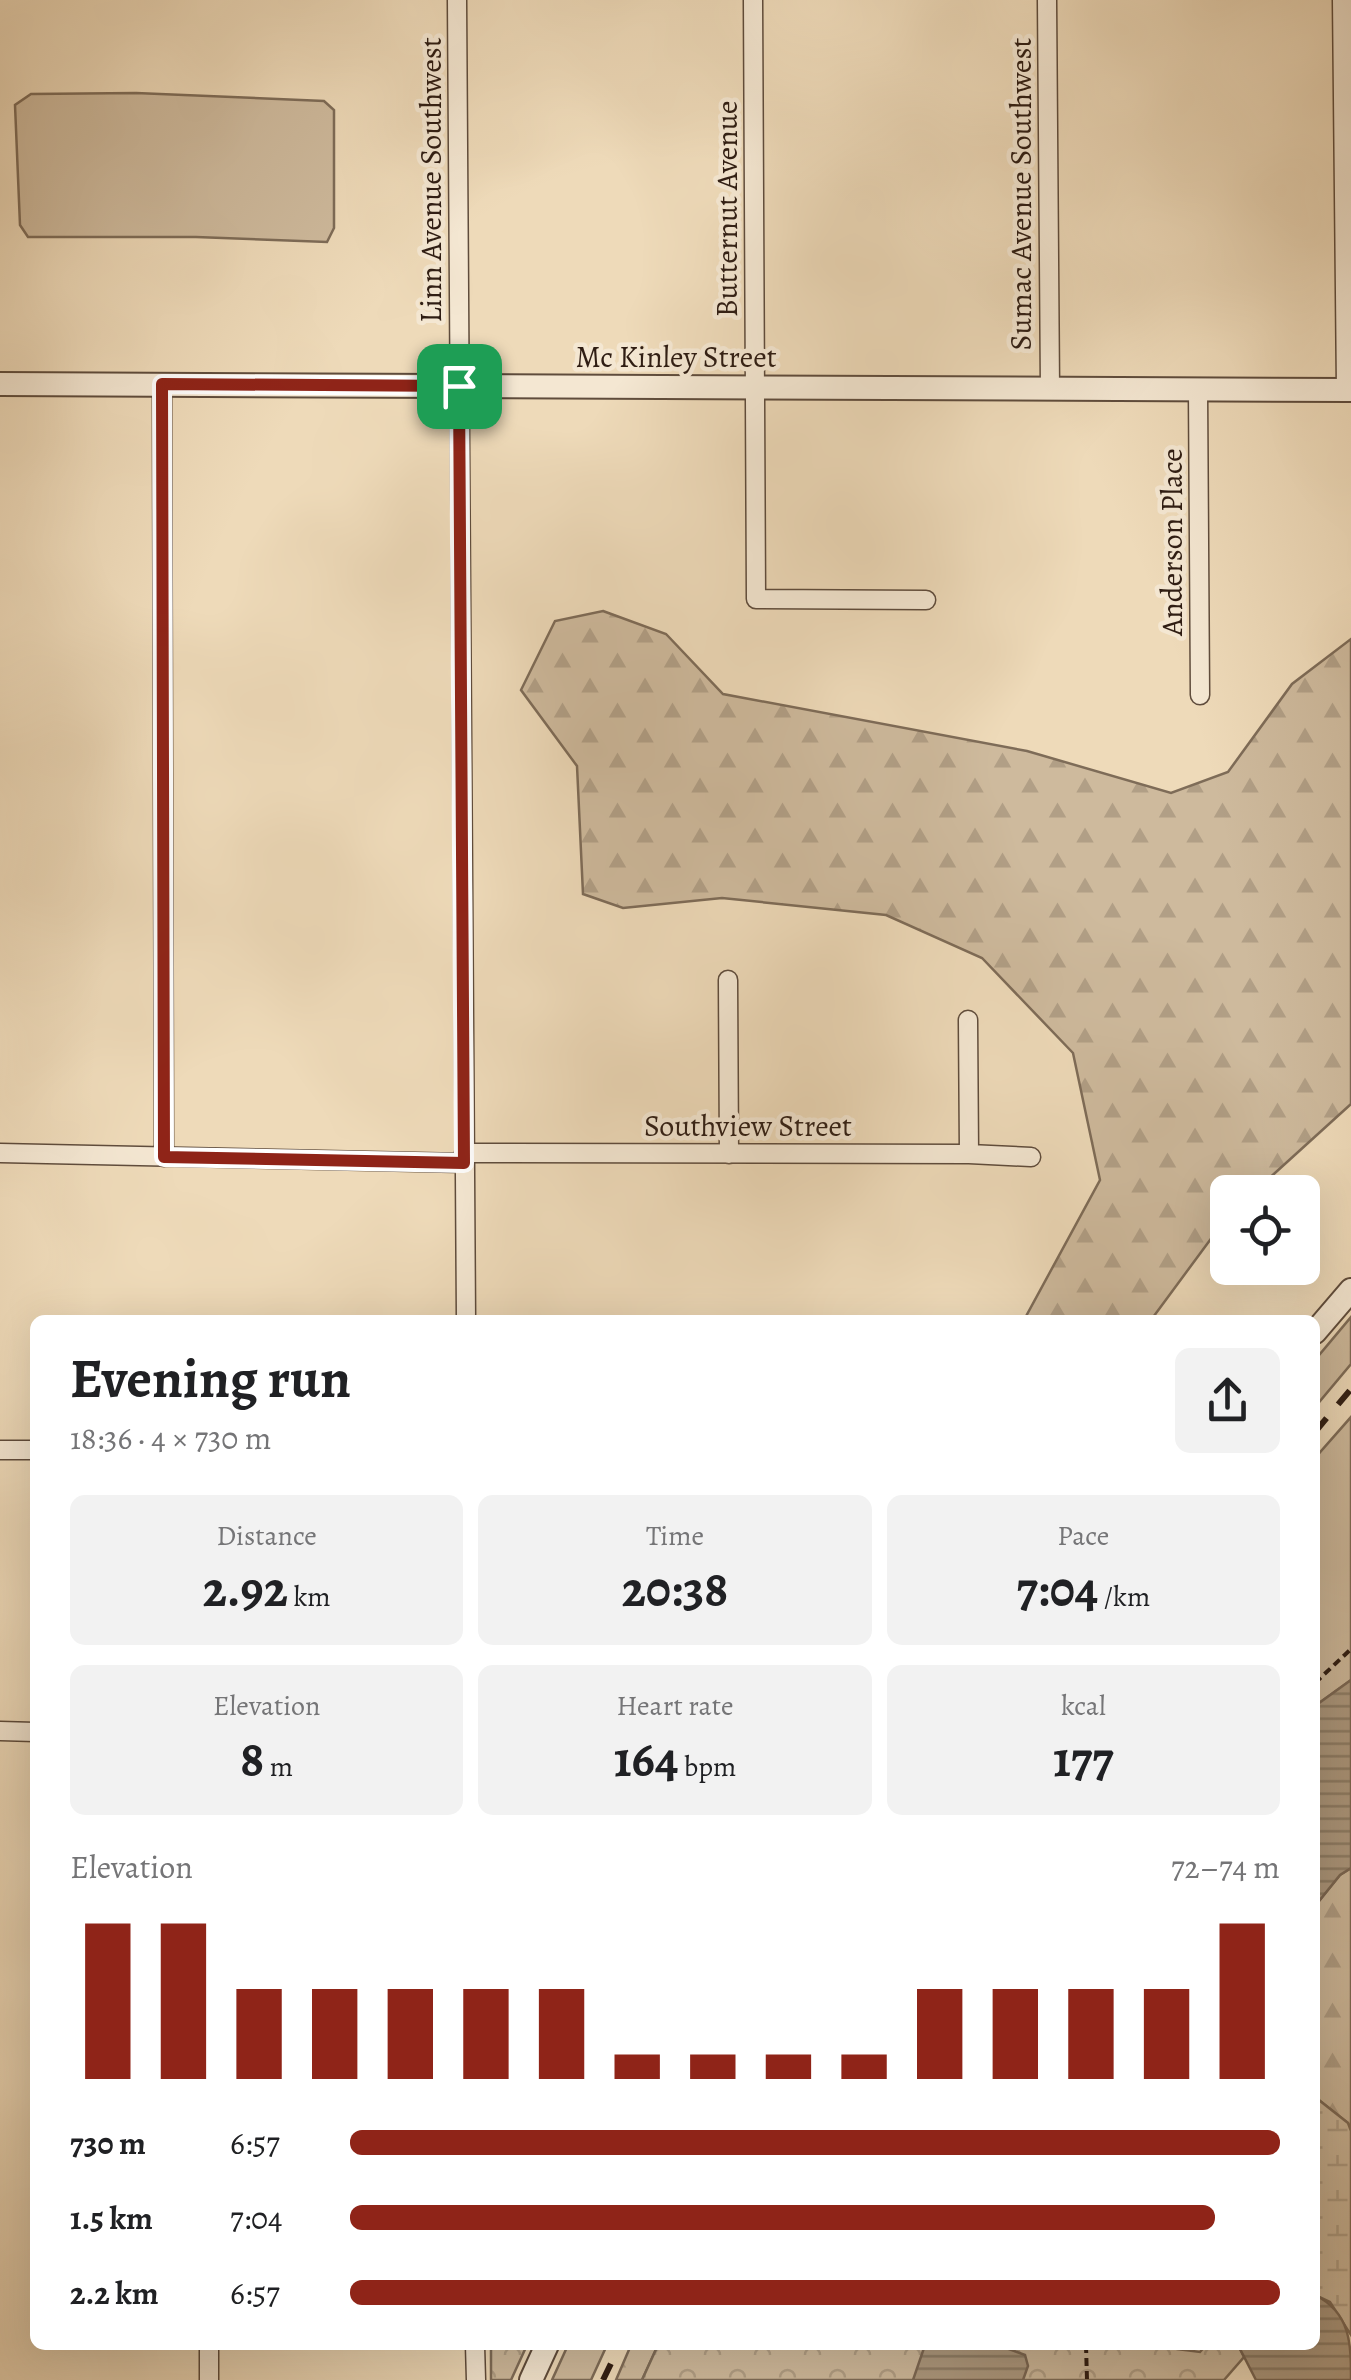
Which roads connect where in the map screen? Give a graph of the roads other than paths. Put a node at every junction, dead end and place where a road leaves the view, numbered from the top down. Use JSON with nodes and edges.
{"nodes":[{"id":1,"x":458,"y":0,"type":"edge"},
{"id":2,"x":754,"y":0,"type":"edge"},
{"id":3,"x":1047,"y":0,"type":"edge"},
{"id":4,"x":1342,"y":0,"type":"edge"},
{"id":5,"x":0,"y":384,"type":"edge"},
{"id":6,"x":162,"y":384,"type":"junction"},
{"id":7,"x":459,"y":386,"type":"junction"},
{"id":8,"x":755,"y":387,"type":"junction"},
{"id":9,"x":1050,"y":388,"type":"junction"},
{"id":10,"x":1198,"y":390,"type":"junction"},
{"id":11,"x":1348,"y":390,"type":"edge"},
{"id":12,"x":926,"y":600,"type":"dead end"},
{"id":13,"x":1200,"y":695,"type":"dead end"},
{"id":14,"x":728,"y":980,"type":"dead end"},
{"id":15,"x":968,"y":1020,"type":"dead end"},
{"id":16,"x":0,"y":1154,"type":"edge"},
{"id":17,"x":730,"y":1154,"type":"junction"},
{"id":18,"x":969,"y":1154,"type":"junction"},
{"id":19,"x":164,"y":1157,"type":"junction"},
{"id":20,"x":1031,"y":1157,"type":"dead end"},
{"id":21,"x":464,"y":1158,"type":"junction"},
{"id":22,"x":1351,"y":1290,"type":"edge"},
{"id":23,"x":466,"y":1315,"type":"edge"},
{"id":24,"x":1320,"y":1326,"type":"edge"},
{"id":25,"x":0,"y":1450,"type":"edge"},
{"id":26,"x":30,"y":1450,"type":"edge"},
{"id":27,"x":0,"y":1731,"type":"edge"},
{"id":28,"x":30,"y":1732,"type":"edge"},
{"id":29,"x":210,"y":2350,"type":"edge"},
{"id":30,"x":475,"y":2350,"type":"edge"},
{"id":31,"x":545,"y":2350,"type":"edge"},
{"id":32,"x":209,"y":2380,"type":"edge"},
{"id":33,"x":476,"y":2380,"type":"edge"},
{"id":34,"x":532,"y":2380,"type":"edge"}],
"edges":[{"from":1,"to":7,"type":"street","name":"Linn Avenue Southwest"},
{"from":2,"to":8,"type":"street","name":"Butternut Avenue"},
{"from":3,"to":9,"type":"street","name":"Sumac Avenue Southwest"},
{"from":4,"to":11,"type":"street"},
{"from":5,"to":6,"type":"street","name":"Mc Kinley Street"},
{"from":6,"to":7,"type":"street","name":"Mc Kinley Street"},
{"from":6,"to":19,"type":"street"},
{"from":7,"to":8,"type":"street","name":"Mc Kinley Street"},
{"from":7,"to":21,"type":"street","name":"Linn Avenue Southwest"},
{"from":8,"to":9,"type":"street","name":"Mc Kinley Street"},
{"from":8,"to":12,"type":"street","name":"Butternut Avenue"},
{"from":9,"to":10,"type":"street","name":"Mc Kinley Street"},
{"from":10,"to":11,"type":"street","name":"Mc Kinley Street"},
{"from":10,"to":13,"type":"street","name":"Anderson Place"},
{"from":14,"to":17,"type":"street"},
{"from":15,"to":18,"type":"street"},
{"from":16,"to":19,"type":"street","name":"Southview Street"},
{"from":17,"to":18,"type":"street","name":"Southview Street"},
{"from":17,"to":21,"type":"street","name":"Southview Street"},
{"from":18,"to":20,"type":"street","name":"Southview Street"},
{"from":19,"to":21,"type":"street","name":"Southview Street"},
{"from":21,"to":23,"type":"street","name":"Linn Avenue Southwest"},
{"from":22,"to":24,"type":"street"},
{"from":25,"to":26,"type":"street"},
{"from":27,"to":28,"type":"street"},
{"from":29,"to":32,"type":"street"},
{"from":30,"to":33,"type":"street"},
{"from":31,"to":34,"type":"street"}]}
